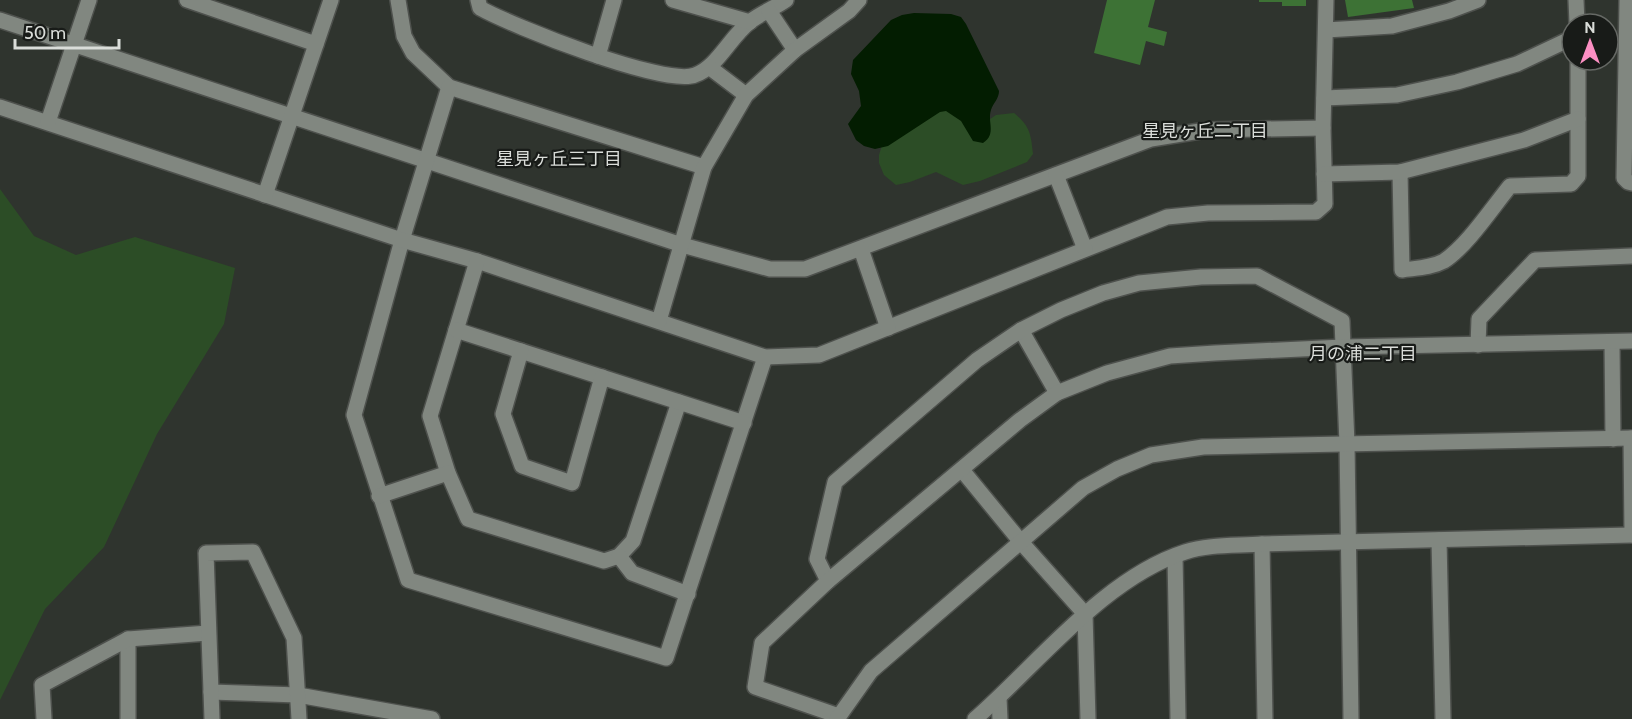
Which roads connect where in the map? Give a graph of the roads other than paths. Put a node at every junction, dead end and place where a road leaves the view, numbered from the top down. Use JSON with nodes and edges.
{"nodes":[{"id":1,"x":89,"y":0,"type":"edge"},
{"id":2,"x":187,"y":0,"type":"edge"},
{"id":3,"x":331,"y":0,"type":"edge"},
{"id":4,"x":398,"y":0,"type":"edge"},
{"id":5,"x":478,"y":0,"type":"edge"},
{"id":6,"x":614,"y":0,"type":"edge"},
{"id":7,"x":673,"y":0,"type":"edge"},
{"id":8,"x":786,"y":0,"type":"edge"},
{"id":9,"x":859,"y":0,"type":"edge"},
{"id":10,"x":1326,"y":0,"type":"edge"},
{"id":11,"x":1478,"y":0,"type":"edge"},
{"id":12,"x":1627,"y":0,"type":"edge"},
{"id":13,"x":769,"y":11,"type":"junction"},
{"id":14,"x":0,"y":20,"type":"edge"},
{"id":15,"x":750,"y":22,"type":"junction"},
{"id":16,"x":1326,"y":30,"type":"junction"},
{"id":17,"x":74,"y":44,"type":"junction"},
{"id":18,"x":316,"y":44,"type":"junction"},
{"id":19,"x":1560,"y":44,"type":"edge"},
{"id":20,"x":795,"y":50,"type":"junction"},
{"id":21,"x":598,"y":56,"type":"junction"},
{"id":22,"x":709,"y":67,"type":"junction"},
{"id":23,"x":1578,"y":72,"type":"edge"},
{"id":24,"x":449,"y":87,"type":"junction"},
{"id":25,"x":746,"y":95,"type":"junction"},
{"id":26,"x":1324,"y":98,"type":"junction"},
{"id":27,"x":0,"y":106,"type":"edge"},
{"id":28,"x":292,"y":116,"type":"junction"},
{"id":29,"x":1578,"y":119,"type":"junction"},
{"id":30,"x":48,"y":122,"type":"junction"},
{"id":31,"x":1323,"y":128,"type":"junction"},
{"id":32,"x":427,"y":162,"type":"junction"},
{"id":33,"x":704,"y":167,"type":"junction"},
{"id":34,"x":1400,"y":171,"type":"junction"},
{"id":35,"x":1324,"y":174,"type":"junction"},
{"id":36,"x":1056,"y":175,"type":"junction"},
{"id":37,"x":1632,"y":183,"type":"edge"},
{"id":38,"x":265,"y":195,"type":"junction"},
{"id":39,"x":402,"y":240,"type":"junction"},
{"id":40,"x":682,"y":245,"type":"junction"},
{"id":41,"x":861,"y":249,"type":"junction"},
{"id":42,"x":1085,"y":249,"type":"junction"},
{"id":43,"x":1632,"y":256,"type":"edge"},
{"id":44,"x":477,"y":261,"type":"junction"},
{"id":45,"x":659,"y":321,"type":"junction"},
{"id":46,"x":888,"y":328,"type":"junction"},
{"id":47,"x":456,"y":330,"type":"junction"},
{"id":48,"x":1021,"y":330,"type":"junction"},
{"id":49,"x":1632,"y":341,"type":"edge"},
{"id":50,"x":1612,"y":343,"type":"junction"},
{"id":51,"x":1478,"y":345,"type":"junction"},
{"id":52,"x":1343,"y":347,"type":"junction"},
{"id":53,"x":521,"y":351,"type":"junction"},
{"id":54,"x":765,"y":357,"type":"junction"},
{"id":55,"x":602,"y":377,"type":"junction"},
{"id":56,"x":1057,"y":393,"type":"junction"},
{"id":57,"x":679,"y":402,"type":"junction"},
{"id":58,"x":744,"y":423,"type":"junction"},
{"id":59,"x":1632,"y":438,"type":"edge"},
{"id":60,"x":1613,"y":439,"type":"junction"},
{"id":61,"x":1347,"y":444,"type":"junction"},
{"id":62,"x":962,"y":470,"type":"junction"},
{"id":63,"x":448,"y":473,"type":"junction"},
{"id":64,"x":379,"y":496,"type":"junction"},
{"id":65,"x":1632,"y":535,"type":"edge"},
{"id":66,"x":1439,"y":540,"type":"junction"},
{"id":67,"x":1021,"y":542,"type":"junction"},
{"id":68,"x":1348,"y":542,"type":"junction"},
{"id":69,"x":1262,"y":544,"type":"junction"},
{"id":70,"x":619,"y":556,"type":"junction"},
{"id":71,"x":1175,"y":556,"type":"junction"},
{"id":72,"x":828,"y":581,"type":"junction"},
{"id":73,"x":688,"y":594,"type":"junction"},
{"id":74,"x":1085,"y":614,"type":"junction"},
{"id":75,"x":208,"y":633,"type":"junction"},
{"id":76,"x":128,"y":639,"type":"junction"},
{"id":77,"x":212,"y":692,"type":"junction"},
{"id":78,"x":298,"y":695,"type":"junction"},
{"id":79,"x":999,"y":698,"type":"junction"},
{"id":80,"x":381,"y":714,"type":"edge"},
{"id":81,"x":838,"y":717,"type":"edge"},
{"id":82,"x":44,"y":719,"type":"edge"},
{"id":83,"x":128,"y":719,"type":"edge"},
{"id":84,"x":212,"y":719,"type":"edge"},
{"id":85,"x":299,"y":719,"type":"edge"},
{"id":86,"x":432,"y":719,"type":"edge"},
{"id":87,"x":975,"y":719,"type":"edge"},
{"id":88,"x":1000,"y":719,"type":"edge"},
{"id":89,"x":1088,"y":719,"type":"edge"},
{"id":90,"x":1178,"y":719,"type":"edge"},
{"id":91,"x":1265,"y":719,"type":"edge"},
{"id":92,"x":1351,"y":719,"type":"edge"},
{"id":93,"x":1443,"y":719,"type":"edge"}],
"edges":[{"from":1,"to":17,"type":"street"},
{"from":2,"to":18,"type":"street"},
{"from":3,"to":18,"type":"street"},
{"from":4,"to":24,"type":"street"},
{"from":5,"to":21,"type":"street"},
{"from":6,"to":21,"type":"street"},
{"from":7,"to":15,"type":"street"},
{"from":8,"to":13,"type":"street"},
{"from":9,"to":20,"type":"street"},
{"from":10,"to":16,"type":"street"},
{"from":11,"to":16,"type":"street"},
{"from":12,"to":37,"type":"street"},
{"from":13,"to":15,"type":"street"},
{"from":13,"to":20,"type":"street"},
{"from":14,"to":17,"type":"street"},
{"from":15,"to":22,"type":"street"},
{"from":16,"to":26,"type":"street"},
{"from":17,"to":28,"type":"street"},
{"from":17,"to":30,"type":"street"},
{"from":18,"to":28,"type":"street"},
{"from":19,"to":26,"type":"street"},
{"from":20,"to":25,"type":"street"},
{"from":21,"to":22,"type":"street"},
{"from":22,"to":25,"type":"street"},
{"from":23,"to":29,"type":"street"},
{"from":24,"to":32,"type":"street"},
{"from":24,"to":33,"type":"street"},
{"from":25,"to":33,"type":"street"},
{"from":26,"to":31,"type":"street"},
{"from":27,"to":30,"type":"street"},
{"from":28,"to":32,"type":"street"},
{"from":28,"to":38,"type":"street"},
{"from":29,"to":34,"type":"street"},
{"from":29,"to":34,"type":"street"},
{"from":30,"to":38,"type":"street"},
{"from":31,"to":35,"type":"street"},
{"from":31,"to":36,"type":"street"},
{"from":32,"to":39,"type":"street"},
{"from":32,"to":40,"type":"street"},
{"from":33,"to":40,"type":"street"},
{"from":34,"to":35,"type":"street"},
{"from":35,"to":42,"type":"street"},
{"from":36,"to":41,"type":"street"},
{"from":36,"to":42,"type":"street"},
{"from":38,"to":39,"type":"street"},
{"from":39,"to":44,"type":"street"},
{"from":39,"to":64,"type":"street"},
{"from":40,"to":41,"type":"street"},
{"from":40,"to":45,"type":"street"},
{"from":41,"to":46,"type":"street"},
{"from":42,"to":46,"type":"street"},
{"from":43,"to":51,"type":"street"},
{"from":44,"to":45,"type":"street"},
{"from":44,"to":47,"type":"street"},
{"from":45,"to":54,"type":"street"},
{"from":46,"to":54,"type":"street"},
{"from":47,"to":53,"type":"street"},
{"from":47,"to":63,"type":"street"},
{"from":48,"to":52,"type":"street"},
{"from":48,"to":56,"type":"street"},
{"from":48,"to":72,"type":"street"},
{"from":49,"to":50,"type":"street"},
{"from":50,"to":51,"type":"street"},
{"from":50,"to":60,"type":"street"},
{"from":51,"to":52,"type":"street"},
{"from":52,"to":56,"type":"street"},
{"from":52,"to":61,"type":"street"},
{"from":53,"to":55,"type":"street"},
{"from":53,"to":55,"type":"street"},
{"from":54,"to":58,"type":"street"},
{"from":55,"to":57,"type":"street"},
{"from":56,"to":62,"type":"street"},
{"from":57,"to":58,"type":"street"},
{"from":57,"to":70,"type":"street"},
{"from":58,"to":73,"type":"street"},
{"from":59,"to":60,"type":"street"},
{"from":59,"to":65,"type":"street"},
{"from":60,"to":61,"type":"street"},
{"from":61,"to":67,"type":"street"},
{"from":61,"to":68,"type":"street"},
{"from":62,"to":67,"type":"street"},
{"from":62,"to":72,"type":"street"},
{"from":63,"to":64,"type":"street"},
{"from":63,"to":70,"type":"street"},
{"from":64,"to":73,"type":"street"},
{"from":65,"to":66,"type":"street"},
{"from":66,"to":68,"type":"street"},
{"from":66,"to":93,"type":"street"},
{"from":67,"to":74,"type":"street"},
{"from":67,"to":81,"type":"street"},
{"from":68,"to":69,"type":"street"},
{"from":68,"to":92,"type":"street"},
{"from":69,"to":71,"type":"street"},
{"from":69,"to":91,"type":"street"},
{"from":70,"to":73,"type":"street"},
{"from":71,"to":74,"type":"street"},
{"from":71,"to":90,"type":"street"},
{"from":72,"to":81,"type":"street"},
{"from":74,"to":79,"type":"street"},
{"from":74,"to":89,"type":"street"},
{"from":75,"to":76,"type":"street"},
{"from":75,"to":77,"type":"street"},
{"from":75,"to":78,"type":"street"},
{"from":76,"to":82,"type":"street"},
{"from":76,"to":83,"type":"street"},
{"from":77,"to":78,"type":"street"},
{"from":77,"to":84,"type":"street"},
{"from":78,"to":80,"type":"street"},
{"from":78,"to":85,"type":"street"},
{"from":79,"to":87,"type":"street"},
{"from":79,"to":88,"type":"street"},
{"from":80,"to":86,"type":"street"}]}
